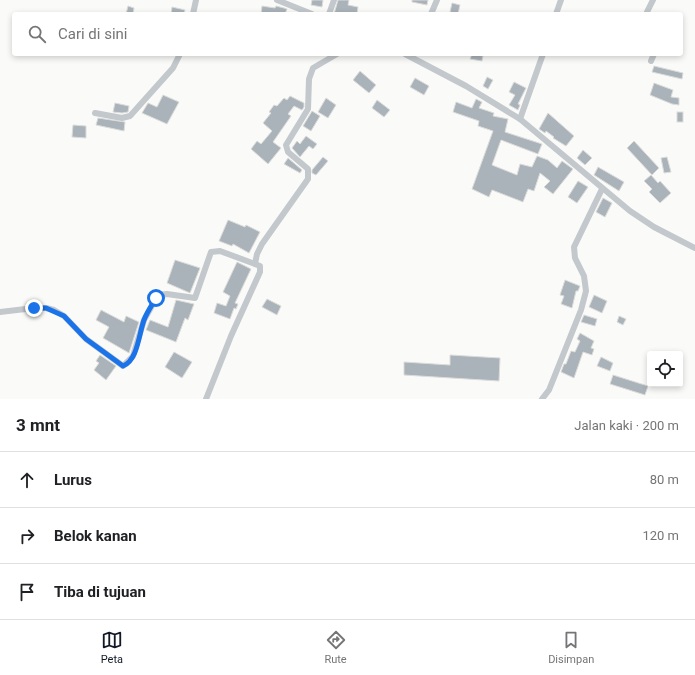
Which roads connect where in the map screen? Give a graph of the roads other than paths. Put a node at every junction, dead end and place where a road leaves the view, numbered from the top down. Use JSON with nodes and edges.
{"nodes":[{"id":1,"x":196,"y":0,"type":"edge"},
{"id":2,"x":277,"y":0,"type":"edge"},
{"id":3,"x":334,"y":0,"type":"edge"},
{"id":4,"x":437,"y":0,"type":"edge"},
{"id":5,"x":561,"y":0,"type":"edge"},
{"id":6,"x":653,"y":0,"type":"edge"},
{"id":7,"x":193,"y":12,"type":"edge"},
{"id":8,"x":307,"y":12,"type":"edge"},
{"id":9,"x":330,"y":12,"type":"edge"},
{"id":10,"x":432,"y":12,"type":"edge"},
{"id":11,"x":557,"y":12,"type":"edge"},
{"id":12,"x":647,"y":12,"type":"edge"},
{"id":13,"x":179,"y":56,"type":"edge"},
{"id":14,"x":334,"y":56,"type":"edge"},
{"id":15,"x":414,"y":56,"type":"edge"},
{"id":16,"x":543,"y":56,"type":"edge"},
{"id":17,"x":653,"y":56,"type":"edge"},
{"id":18,"x":651,"y":62,"type":"dead end"},
{"id":19,"x":95,"y":113,"type":"dead end"},
{"id":20,"x":520,"y":119,"type":"junction"},
{"id":21,"x":602,"y":189,"type":"junction"},
{"id":22,"x":695,"y":248,"type":"edge"},
{"id":23,"x":255,"y":264,"type":"junction"},
{"id":24,"x":0,"y":312,"type":"edge"},
{"id":25,"x":206,"y":399,"type":"edge"},
{"id":26,"x":542,"y":399,"type":"edge"}],
"edges":[{"from":1,"to":7,"type":"street"},
{"from":2,"to":8,"type":"street"},
{"from":3,"to":9,"type":"street"},
{"from":4,"to":10,"type":"street"},
{"from":5,"to":11,"type":"street"},
{"from":6,"to":12,"type":"street"},
{"from":13,"to":19,"type":"street"},
{"from":14,"to":23,"type":"street"},
{"from":15,"to":20,"type":"street"},
{"from":16,"to":20,"type":"street"},
{"from":17,"to":18,"type":"street"},
{"from":20,"to":21,"type":"street"},
{"from":21,"to":22,"type":"street"},
{"from":21,"to":26,"type":"street"},
{"from":23,"to":24,"type":"street"},
{"from":23,"to":25,"type":"street"}]}
